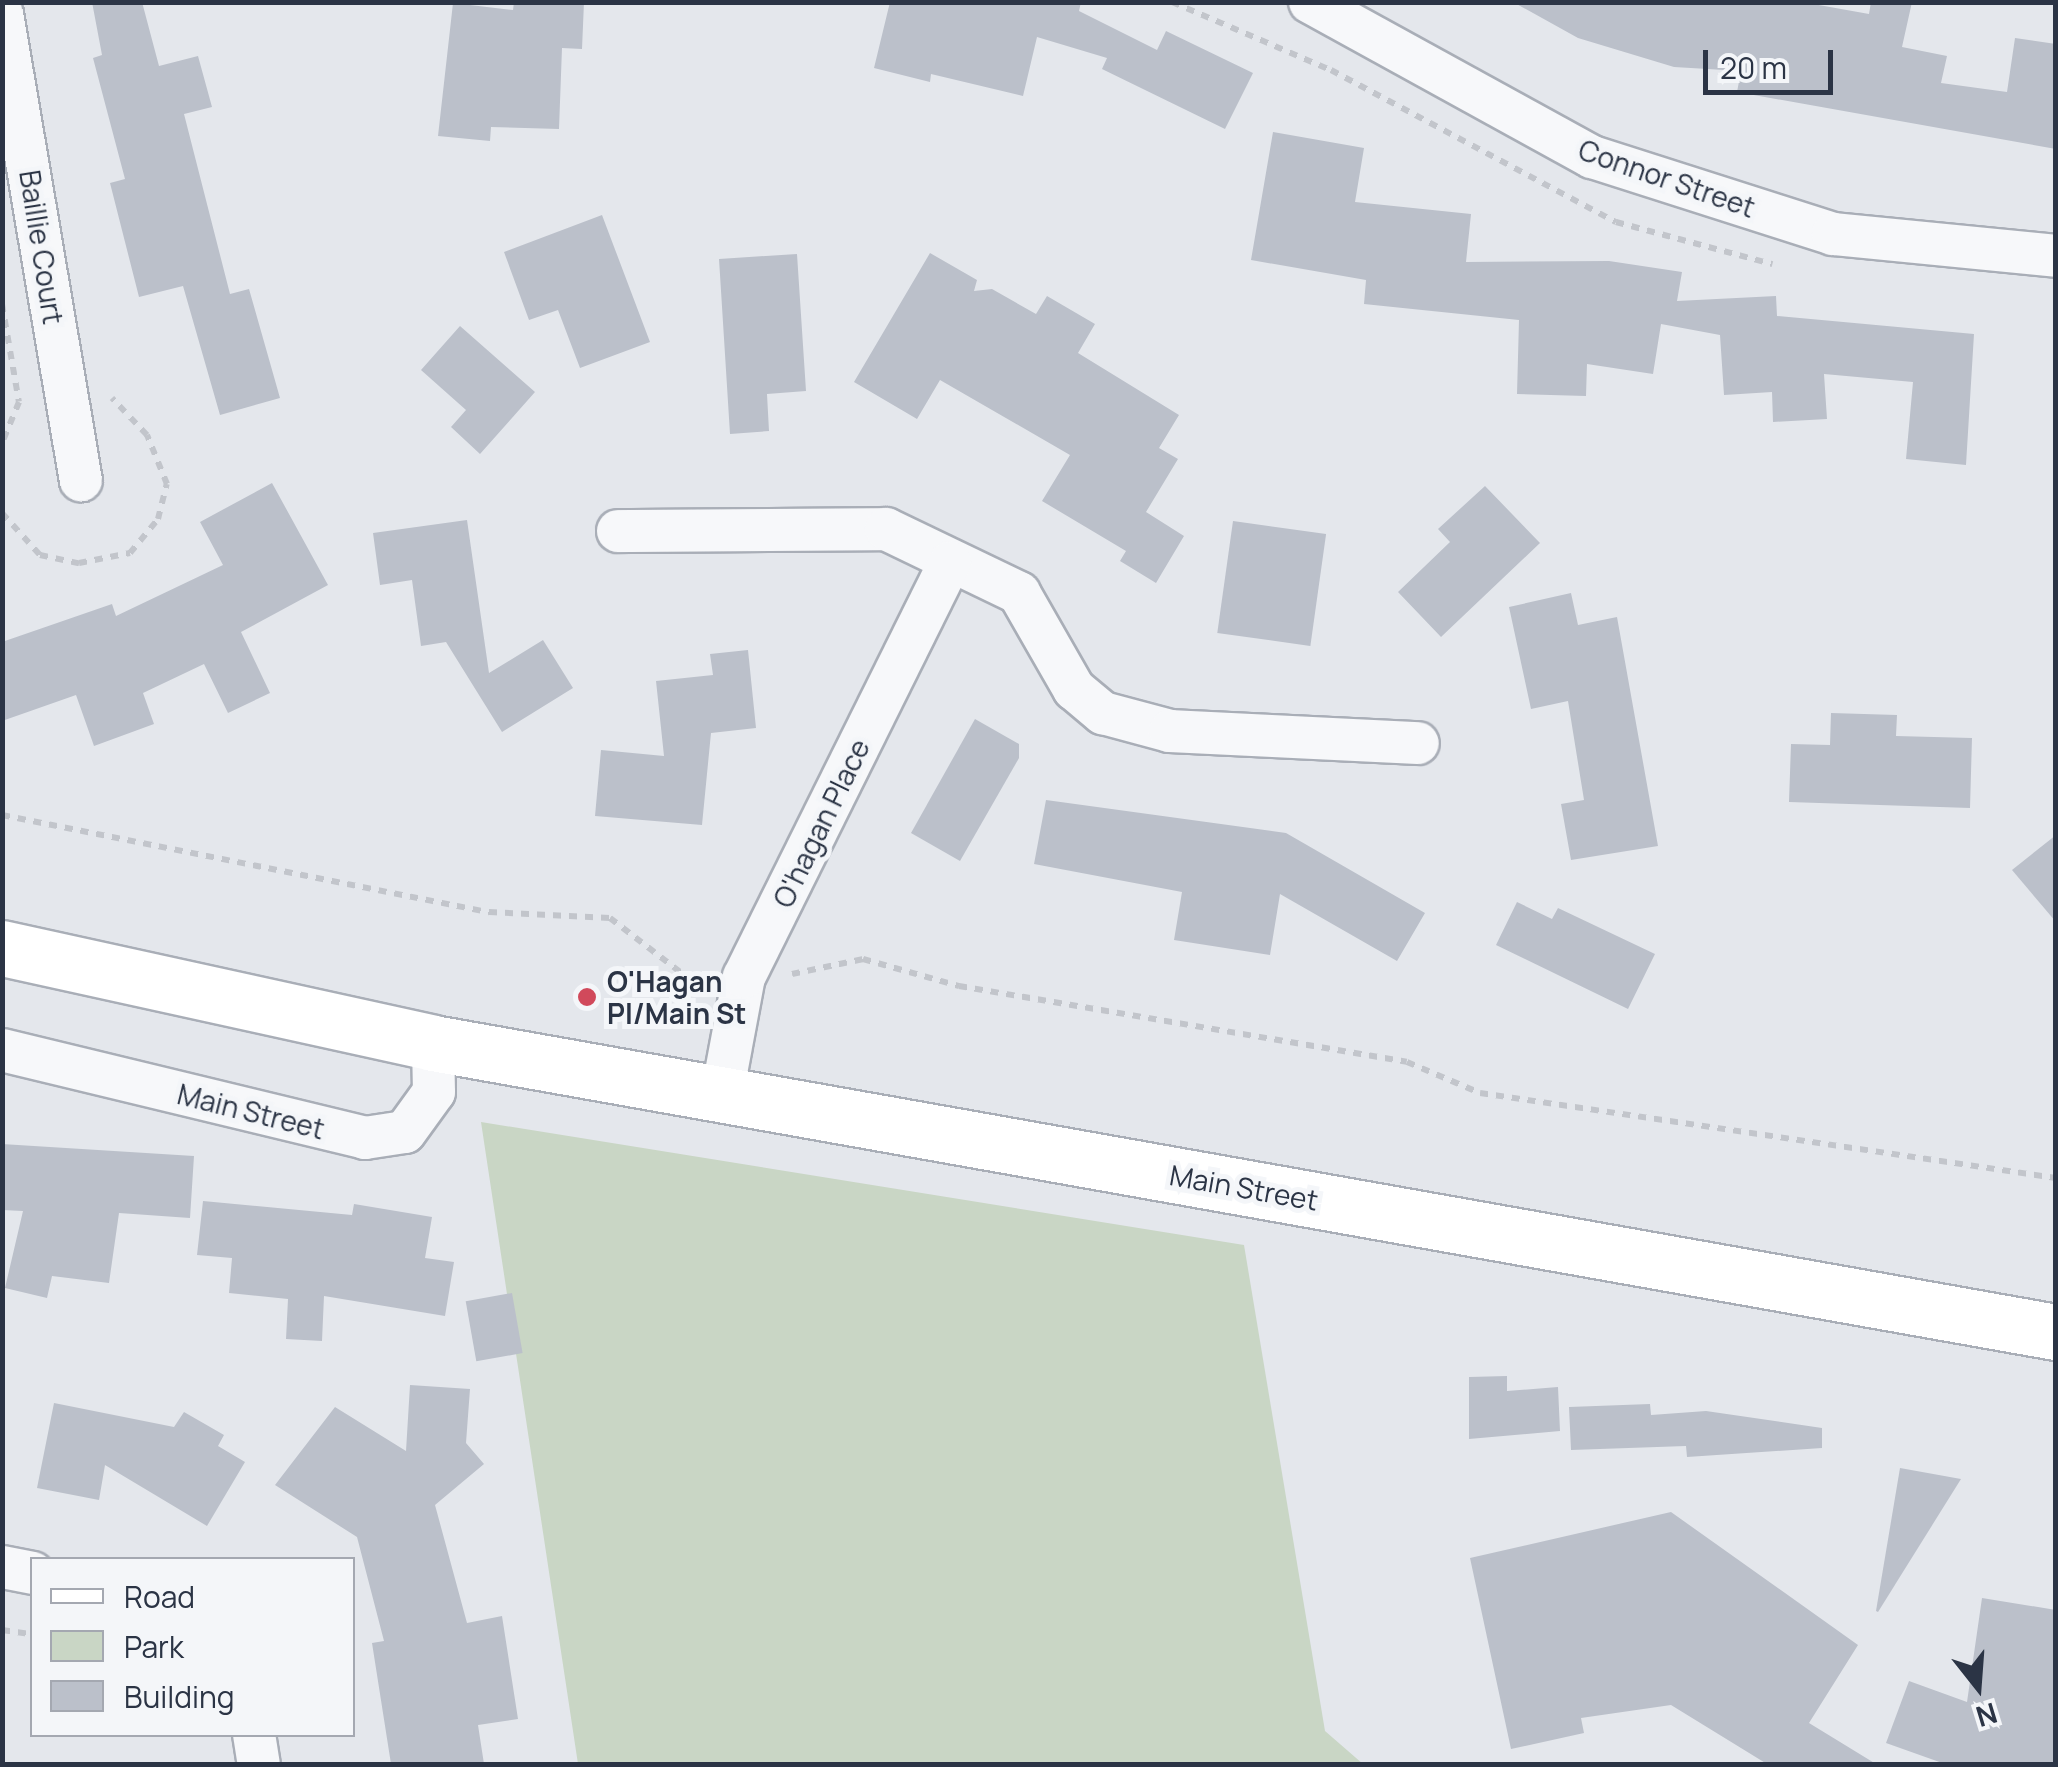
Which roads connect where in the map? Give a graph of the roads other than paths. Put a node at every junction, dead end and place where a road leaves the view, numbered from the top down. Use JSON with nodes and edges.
{"nodes":[{"id":1,"x":1310,"y":2,"type":"edge"},
{"id":2,"x":2,"y":14,"type":"edge"},
{"id":3,"x":2056,"y":256,"type":"edge"},
{"id":4,"x":81,"y":480,"type":"dead end"},
{"id":5,"x":618,"y":532,"type":"dead end"},
{"id":6,"x":950,"y":562,"type":"junction"},
{"id":7,"x":1418,"y":743,"type":"dead end"},
{"id":8,"x":2,"y":948,"type":"edge"},
{"id":9,"x":434,"y":1043,"type":"junction"},
{"id":10,"x":2,"y":1050,"type":"edge"},
{"id":11,"x":722,"y":1094,"type":"junction"},
{"id":12,"x":2056,"y":1332,"type":"edge"},
{"id":13,"x":2,"y":1567,"type":"edge"},
{"id":14,"x":30,"y":1573,"type":"edge"},
{"id":15,"x":254,"y":1737,"type":"edge"},
{"id":16,"x":259,"y":1764,"type":"edge"}],
"edges":[{"from":1,"to":3,"type":"street","name":"Connor Street"},
{"from":2,"to":4,"type":"street","name":"Baillie Court"},
{"from":5,"to":6,"type":"street"},
{"from":6,"to":7,"type":"street"},
{"from":6,"to":11,"type":"street","name":"O'hagan Place"},
{"from":8,"to":9,"type":"main road","name":"Main Street"},
{"from":9,"to":10,"type":"street","name":"Main Street"},
{"from":9,"to":11,"type":"main road","name":"Main Street"},
{"from":11,"to":12,"type":"main road","name":"Main Street"},
{"from":13,"to":14,"type":"street"},
{"from":15,"to":16,"type":"street"}]}
